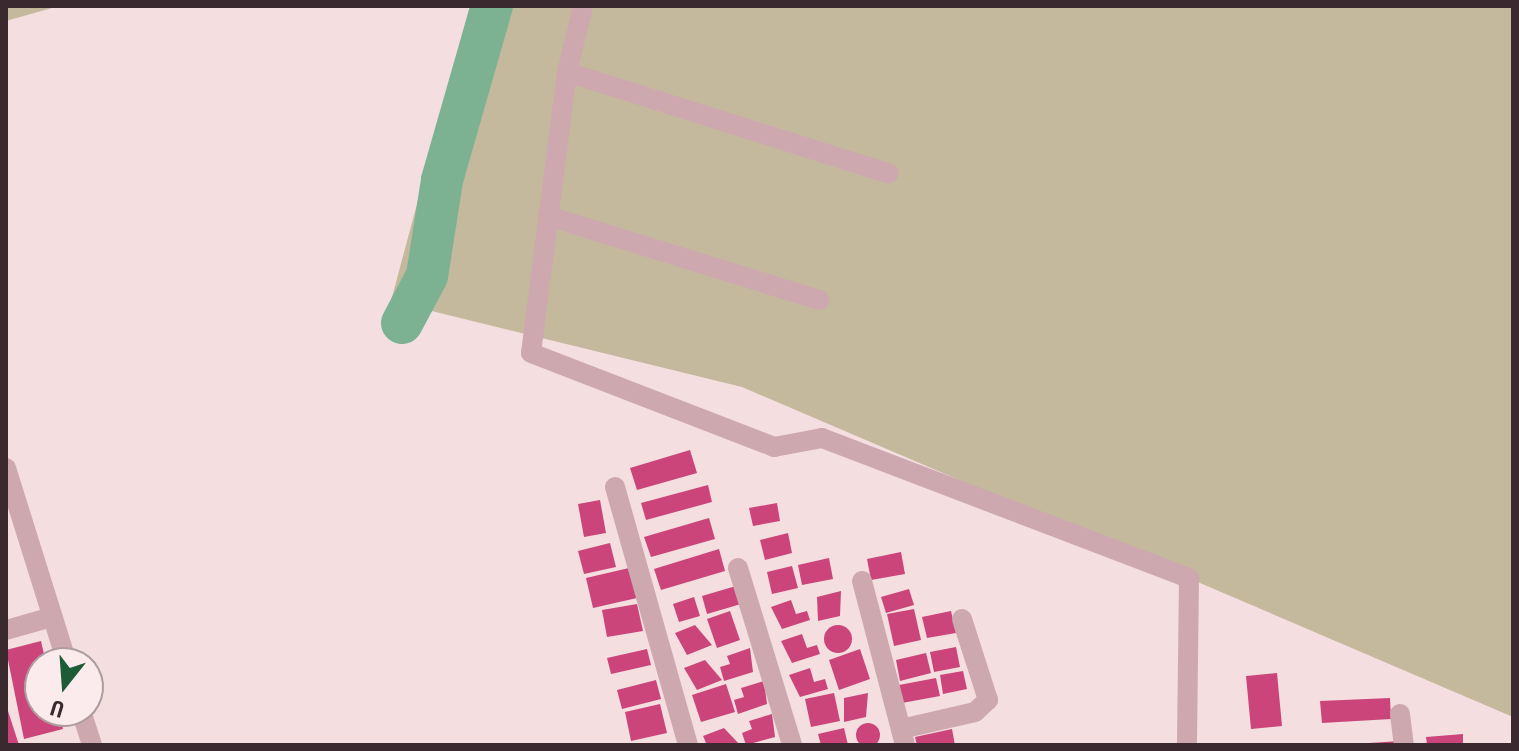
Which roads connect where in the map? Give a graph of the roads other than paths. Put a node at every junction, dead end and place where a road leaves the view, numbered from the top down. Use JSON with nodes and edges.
{"nodes":[{"id":1,"x":583,"y":6,"type":"edge"},
{"id":2,"x":567,"y":72,"type":"junction"},
{"id":3,"x":888,"y":173,"type":"dead end"},
{"id":4,"x":548,"y":216,"type":"junction"},
{"id":5,"x":819,"y":300,"type":"dead end"},
{"id":6,"x":7,"y":475,"type":"edge"},
{"id":7,"x":615,"y":487,"type":"dead end"},
{"id":8,"x":738,"y":568,"type":"dead end"},
{"id":9,"x":862,"y":581,"type":"dead end"},
{"id":10,"x":52,"y":617,"type":"junction"},
{"id":11,"x":962,"y":619,"type":"dead end"},
{"id":12,"x":6,"y":630,"type":"edge"},
{"id":13,"x":62,"y":647,"type":"edge"},
{"id":14,"x":1400,"y":714,"type":"dead end"},
{"id":15,"x":903,"y":737,"type":"edge"},
{"id":16,"x":688,"y":745,"type":"edge"},
{"id":17,"x":792,"y":745,"type":"edge"},
{"id":18,"x":1187,"y":745,"type":"edge"},
{"id":19,"x":1404,"y":745,"type":"edge"}],
"edges":[{"from":1,"to":2,"type":"street"},
{"from":2,"to":3,"type":"street"},
{"from":2,"to":4,"type":"street"},
{"from":4,"to":5,"type":"street"},
{"from":4,"to":18,"type":"street"},
{"from":6,"to":10,"type":"street"},
{"from":7,"to":16,"type":"street"},
{"from":8,"to":17,"type":"street"},
{"from":9,"to":15,"type":"street"},
{"from":10,"to":12,"type":"street"},
{"from":10,"to":13,"type":"street"},
{"from":11,"to":15,"type":"street"},
{"from":14,"to":19,"type":"street"}]}
